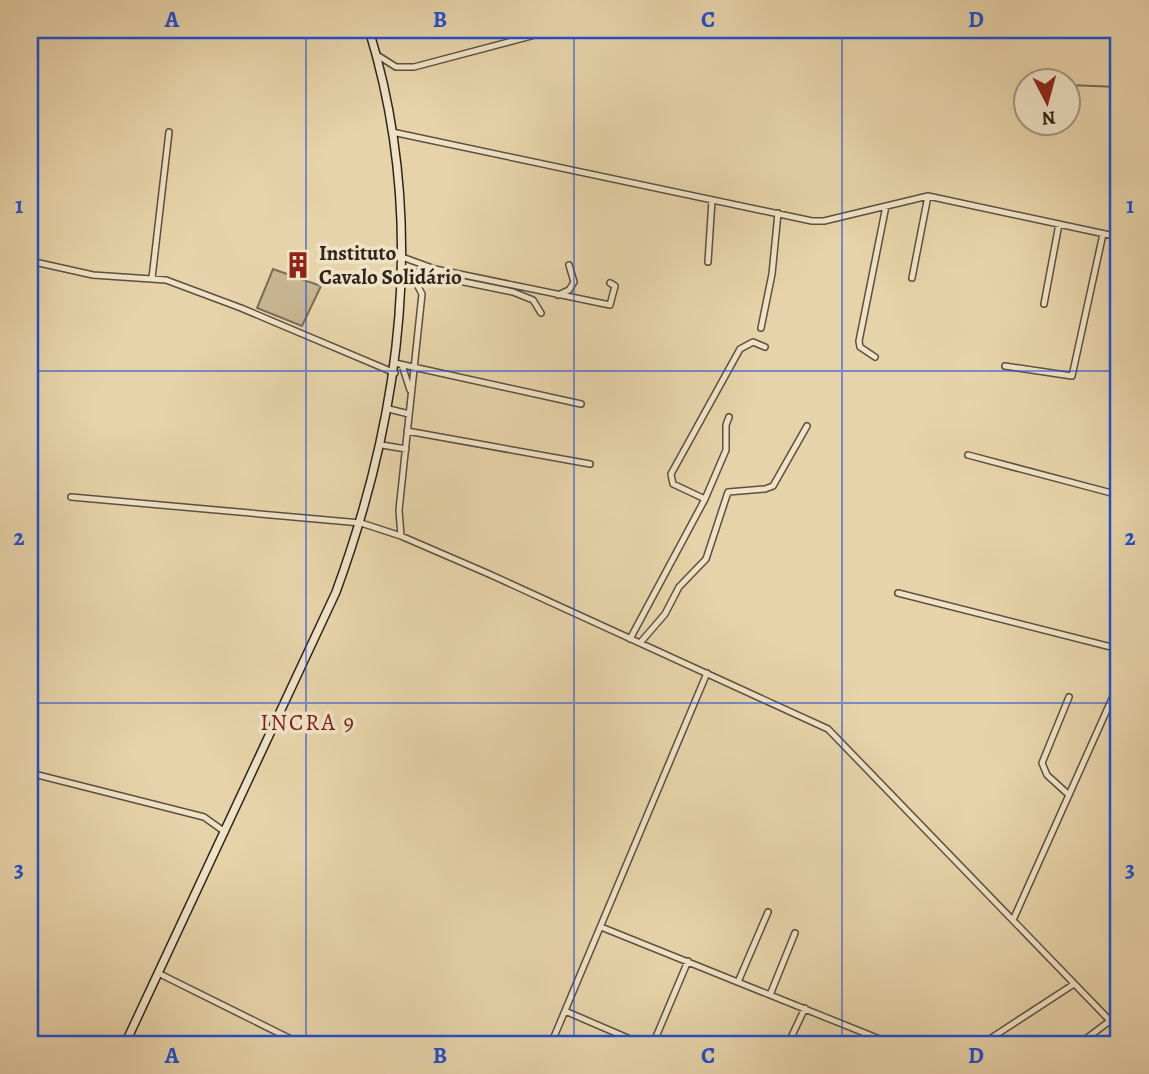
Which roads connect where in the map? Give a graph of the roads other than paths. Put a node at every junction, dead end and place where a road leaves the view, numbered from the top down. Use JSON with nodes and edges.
{"nodes":[{"id":1,"x":369,"y":30,"type":"edge"},
{"id":2,"x":554,"y":30,"type":"edge"},
{"id":3,"x":377,"y":55,"type":"junction"},
{"id":4,"x":169,"y":132,"type":"dead end"},
{"id":5,"x":392,"y":132,"type":"junction"},
{"id":6,"x":929,"y":197,"type":"junction"},
{"id":7,"x":712,"y":200,"type":"junction"},
{"id":8,"x":886,"y":206,"type":"junction"},
{"id":9,"x":778,"y":214,"type":"junction"},
{"id":10,"x":1059,"y":224,"type":"junction"},
{"id":11,"x":1103,"y":234,"type":"junction"},
{"id":12,"x":1119,"y":237,"type":"edge"},
{"id":13,"x":402,"y":257,"type":"junction"},
{"id":14,"x":30,"y":261,"type":"edge"},
{"id":15,"x":708,"y":262,"type":"dead end"},
{"id":16,"x":569,"y":265,"type":"dead end"},
{"id":17,"x":406,"y":270,"type":"junction"},
{"id":18,"x":152,"y":278,"type":"junction"},
{"id":19,"x":912,"y":278,"type":"dead end"},
{"id":20,"x":610,"y":283,"type":"dead end"},
{"id":21,"x":558,"y":295,"type":"junction"},
{"id":22,"x":1044,"y":303,"type":"dead end"},
{"id":23,"x":541,"y":313,"type":"dead end"},
{"id":24,"x":761,"y":328,"type":"dead end"},
{"id":25,"x":765,"y":347,"type":"dead end"},
{"id":26,"x":875,"y":357,"type":"dead end"},
{"id":27,"x":399,"y":364,"type":"junction"},
{"id":28,"x":1005,"y":366,"type":"dead end"},
{"id":29,"x":416,"y":368,"type":"junction"},
{"id":30,"x":395,"y":373,"type":"junction"},
{"id":31,"x":411,"y":393,"type":"junction"},
{"id":32,"x":581,"y":404,"type":"dead end"},
{"id":33,"x":389,"y":410,"type":"junction"},
{"id":34,"x":409,"y":414,"type":"junction"},
{"id":35,"x":729,"y":417,"type":"dead end"},
{"id":36,"x":807,"y":426,"type":"dead end"},
{"id":37,"x":407,"y":431,"type":"junction"},
{"id":38,"x":382,"y":445,"type":"junction"},
{"id":39,"x":405,"y":449,"type":"junction"},
{"id":40,"x":968,"y":455,"type":"dead end"},
{"id":41,"x":590,"y":464,"type":"dead end"},
{"id":42,"x":1119,"y":495,"type":"edge"},
{"id":43,"x":71,"y":497,"type":"dead end"},
{"id":44,"x":705,"y":499,"type":"junction"},
{"id":45,"x":361,"y":523,"type":"junction"},
{"id":46,"x":401,"y":536,"type":"junction"},
{"id":47,"x":898,"y":593,"type":"dead end"},
{"id":48,"x":630,"y":639,"type":"junction"},
{"id":49,"x":640,"y":643,"type":"junction"},
{"id":50,"x":1119,"y":649,"type":"edge"},
{"id":51,"x":707,"y":673,"type":"junction"},
{"id":52,"x":1119,"y":682,"type":"edge"},
{"id":53,"x":1069,"y":697,"type":"dead end"},
{"id":54,"x":30,"y":773,"type":"edge"},
{"id":55,"x":1069,"y":794,"type":"junction"},
{"id":56,"x":225,"y":832,"type":"junction"},
{"id":57,"x":768,"y":912,"type":"dead end"},
{"id":58,"x":1013,"y":920,"type":"junction"},
{"id":59,"x":601,"y":926,"type":"junction"},
{"id":60,"x":795,"y":933,"type":"dead end"},
{"id":61,"x":688,"y":961,"type":"junction"},
{"id":62,"x":158,"y":973,"type":"junction"},
{"id":63,"x":738,"y":982,"type":"junction"},
{"id":64,"x":1074,"y":984,"type":"junction"},
{"id":65,"x":770,"y":995,"type":"junction"},
{"id":66,"x":805,"y":1008,"type":"junction"},
{"id":67,"x":565,"y":1012,"type":"junction"},
{"id":68,"x":1111,"y":1020,"type":"junction"},
{"id":69,"x":1119,"y":1030,"type":"edge"},
{"id":70,"x":631,"y":1039,"type":"dead end"},
{"id":71,"x":125,"y":1044,"type":"edge"},
{"id":72,"x":300,"y":1044,"type":"edge"},
{"id":73,"x":551,"y":1044,"type":"edge"},
{"id":74,"x":653,"y":1044,"type":"edge"},
{"id":75,"x":788,"y":1044,"type":"edge"},
{"id":76,"x":892,"y":1044,"type":"edge"},
{"id":77,"x":982,"y":1044,"type":"edge"},
{"id":78,"x":1079,"y":1044,"type":"edge"}],
"edges":[{"from":1,"to":3,"type":"main road"},
{"from":2,"to":3,"type":"street"},
{"from":3,"to":5,"type":"main road"},
{"from":4,"to":18,"type":"street"},
{"from":5,"to":7,"type":"street"},
{"from":5,"to":13,"type":"main road"},
{"from":6,"to":8,"type":"street"},
{"from":6,"to":10,"type":"street"},
{"from":6,"to":19,"type":"street"},
{"from":7,"to":9,"type":"street"},
{"from":7,"to":15,"type":"street"},
{"from":8,"to":9,"type":"street"},
{"from":8,"to":26,"type":"street"},
{"from":9,"to":24,"type":"street"},
{"from":10,"to":11,"type":"street"},
{"from":10,"to":22,"type":"street"},
{"from":11,"to":12,"type":"street"},
{"from":11,"to":28,"type":"street"},
{"from":13,"to":17,"type":"main road"},
{"from":13,"to":21,"type":"street"},
{"from":14,"to":18,"type":"street"},
{"from":16,"to":21,"type":"street"},
{"from":17,"to":23,"type":"street"},
{"from":17,"to":27,"type":"main road"},
{"from":17,"to":29,"type":"street"},
{"from":18,"to":30,"type":"street"},
{"from":20,"to":21,"type":"street"},
{"from":25,"to":44,"type":"street"},
{"from":27,"to":29,"type":"street"},
{"from":27,"to":30,"type":"main road"},
{"from":27,"to":31,"type":"street"},
{"from":29,"to":31,"type":"street"},
{"from":29,"to":32,"type":"street"},
{"from":30,"to":33,"type":"main road"},
{"from":31,"to":34,"type":"street"},
{"from":33,"to":34,"type":"street"},
{"from":33,"to":38,"type":"main road"},
{"from":34,"to":37,"type":"street"},
{"from":35,"to":44,"type":"street"},
{"from":36,"to":49,"type":"street"},
{"from":37,"to":39,"type":"street"},
{"from":37,"to":41,"type":"street"},
{"from":38,"to":39,"type":"street"},
{"from":38,"to":45,"type":"main road"},
{"from":39,"to":46,"type":"street"},
{"from":40,"to":42,"type":"street"},
{"from":43,"to":45,"type":"street"},
{"from":44,"to":48,"type":"street"},
{"from":45,"to":46,"type":"street"},
{"from":45,"to":56,"type":"main road"},
{"from":46,"to":48,"type":"street"},
{"from":47,"to":50,"type":"street"},
{"from":48,"to":49,"type":"street"},
{"from":49,"to":51,"type":"street"},
{"from":51,"to":58,"type":"street"},
{"from":51,"to":59,"type":"street"},
{"from":52,"to":55,"type":"street"},
{"from":53,"to":55,"type":"street"},
{"from":54,"to":56,"type":"street"},
{"from":55,"to":58,"type":"street"},
{"from":56,"to":62,"type":"main road"},
{"from":57,"to":63,"type":"street"},
{"from":58,"to":64,"type":"street"},
{"from":59,"to":61,"type":"street"},
{"from":59,"to":67,"type":"street"},
{"from":60,"to":65,"type":"street"},
{"from":61,"to":63,"type":"street"},
{"from":61,"to":74,"type":"street"},
{"from":62,"to":71,"type":"main road"},
{"from":62,"to":72,"type":"street"},
{"from":63,"to":65,"type":"street"},
{"from":64,"to":68,"type":"street"},
{"from":64,"to":77,"type":"street"},
{"from":65,"to":66,"type":"street"},
{"from":66,"to":75,"type":"street"},
{"from":66,"to":76,"type":"street"},
{"from":67,"to":70,"type":"street"},
{"from":67,"to":73,"type":"street"},
{"from":68,"to":69,"type":"street"},
{"from":68,"to":78,"type":"street"}]}
